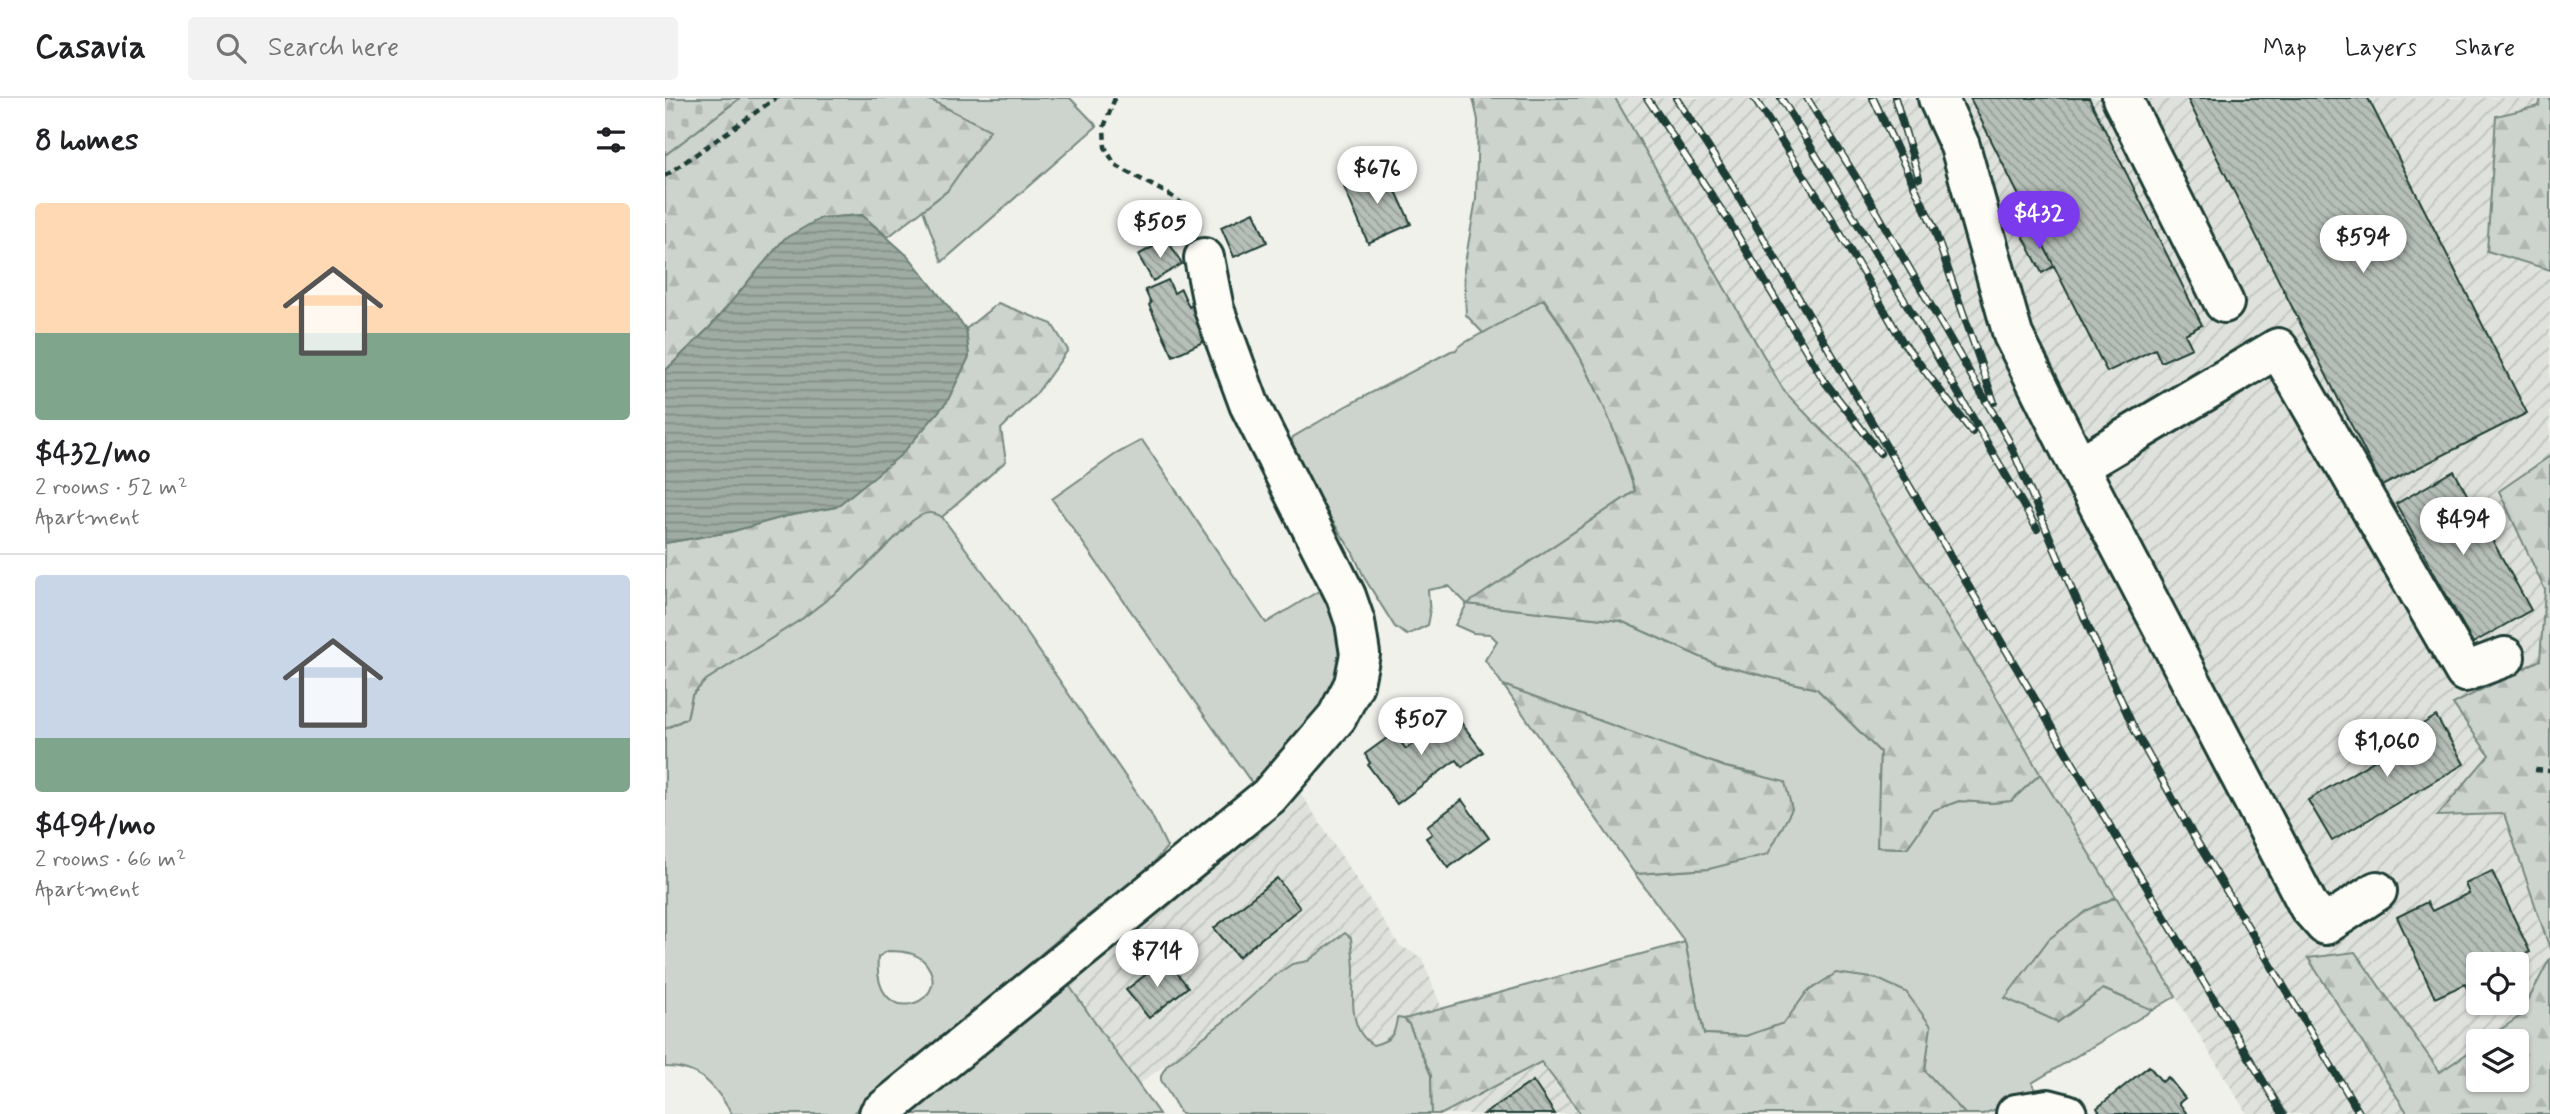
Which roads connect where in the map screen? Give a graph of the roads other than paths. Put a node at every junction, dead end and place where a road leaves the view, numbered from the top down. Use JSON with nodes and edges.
{"nodes":[{"id":1,"x":1938,"y":98,"type":"edge"},
{"id":2,"x":2122,"y":98,"type":"edge"},
{"id":3,"x":1204,"y":258,"type":"road end"},
{"id":4,"x":2224,"y":303,"type":"dead end"},
{"id":5,"x":2079,"y":466,"type":"junction"},
{"id":6,"x":2505,"y":657,"type":"dead end"},
{"id":7,"x":2377,"y":891,"type":"dead end"},
{"id":8,"x":879,"y":1114,"type":"edge"},
{"id":9,"x":2016,"y":1114,"type":"edge"},
{"id":10,"x":2067,"y":1114,"type":"edge"}],
"edges":[{"from":1,"to":5,"type":"street"},
{"from":2,"to":4,"type":"street"},
{"from":3,"to":8,"type":"street"},
{"from":5,"to":6,"type":"street"},
{"from":5,"to":7,"type":"street"},
{"from":9,"to":10,"type":"street"}]}
